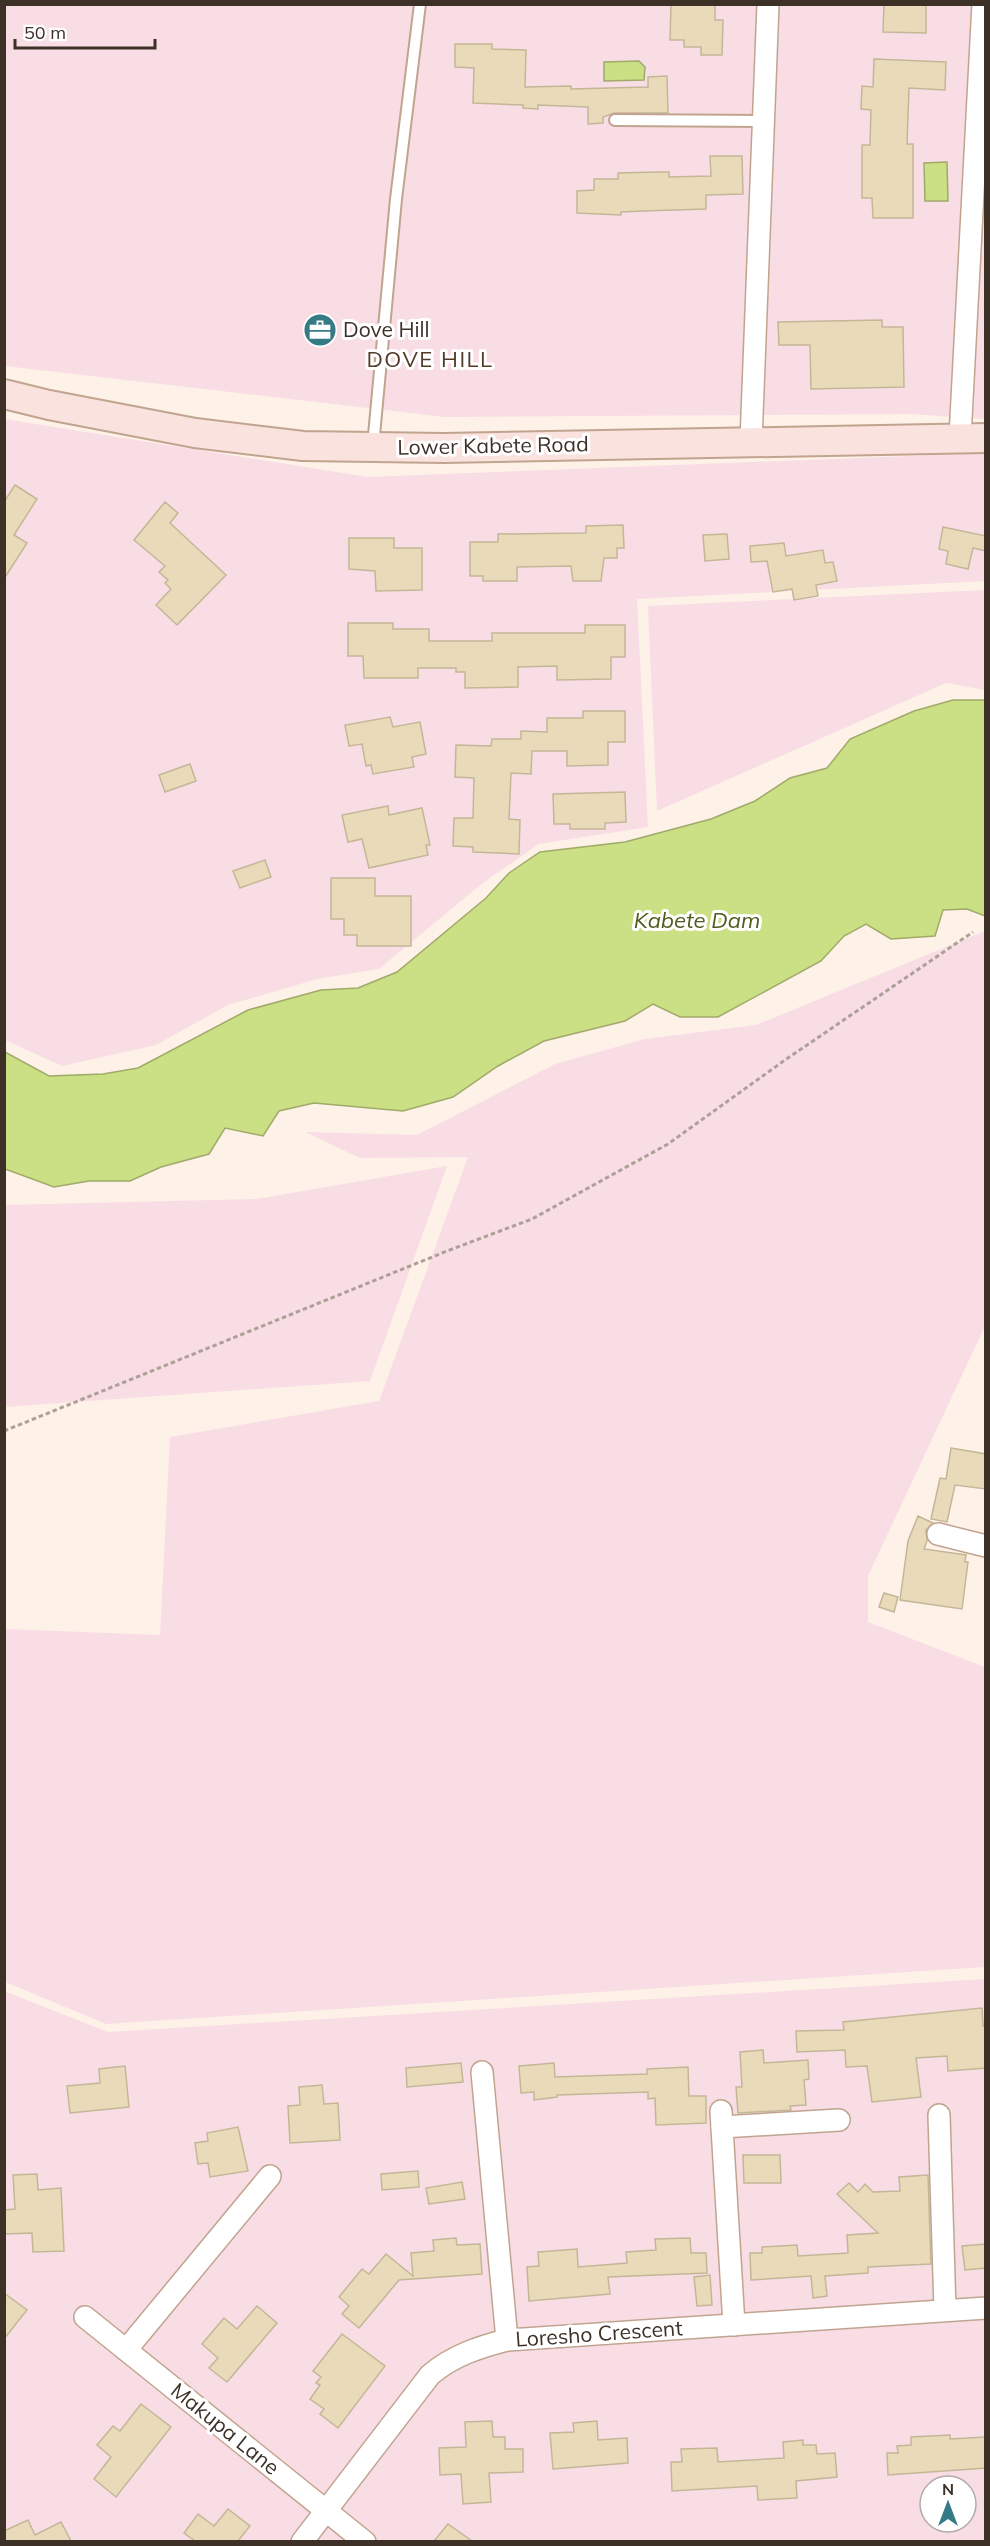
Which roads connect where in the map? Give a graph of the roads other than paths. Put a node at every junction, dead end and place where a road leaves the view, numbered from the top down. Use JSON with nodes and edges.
{"nodes":[{"id":1,"x":420,"y":4,"type":"edge"},
{"id":2,"x":768,"y":4,"type":"edge"},
{"id":3,"x":983,"y":4,"type":"edge"},
{"id":4,"x":615,"y":120,"type":"dead end"},
{"id":5,"x":762,"y":121,"type":"junction"},
{"id":6,"x":4,"y":394,"type":"edge"},
{"id":7,"x":973,"y":438,"type":"edge"},
{"id":8,"x":751,"y":441,"type":"junction"},
{"id":9,"x":373,"y":448,"type":"junction"},
{"id":10,"x":938,"y":1534,"type":"dead end"},
{"id":11,"x":986,"y":1546,"type":"edge"},
{"id":12,"x":483,"y":2072,"type":"dead end"},
{"id":13,"x":939,"y":2115,"type":"dead end"},
{"id":14,"x":839,"y":2120,"type":"dead end"},
{"id":15,"x":270,"y":2176,"type":"dead end"},
{"id":16,"x":986,"y":2308,"type":"edge"},
{"id":17,"x":945,"y":2310,"type":"junction"},
{"id":18,"x":85,"y":2317,"type":"dead end"},
{"id":19,"x":734,"y":2325,"type":"junction"},
{"id":20,"x":507,"y":2340,"type":"junction"},
{"id":21,"x":126,"y":2350,"type":"junction"},
{"id":22,"x":325,"y":2511,"type":"junction"},
{"id":23,"x":302,"y":2541,"type":"edge"},
{"id":24,"x":365,"y":2541,"type":"edge"}],
"edges":[{"from":1,"to":9,"type":"lane"},
{"from":2,"to":5,"type":"street"},
{"from":3,"to":7,"type":"street"},
{"from":4,"to":5,"type":"lane"},
{"from":5,"to":8,"type":"street"},
{"from":6,"to":9,"type":"main road","name":"Lower Kabete Road"},
{"from":7,"to":8,"type":"main road","name":"Lower Kabete Road"},
{"from":8,"to":9,"type":"main road","name":"Lower Kabete Road"},
{"from":10,"to":11,"type":"street"},
{"from":12,"to":20,"type":"street"},
{"from":13,"to":17,"type":"street"},
{"from":14,"to":19,"type":"street"},
{"from":15,"to":21,"type":"street"},
{"from":16,"to":17,"type":"street","name":"Loresho Crescent"},
{"from":17,"to":19,"type":"street","name":"Loresho Crescent"},
{"from":18,"to":21,"type":"street","name":"Makupa Lane"},
{"from":19,"to":20,"type":"street","name":"Loresho Crescent"},
{"from":20,"to":22,"type":"street","name":"Loresho Crescent"},
{"from":21,"to":22,"type":"street","name":"Makupa Lane"},
{"from":22,"to":23,"type":"street","name":"Loresho Crescent"},
{"from":22,"to":24,"type":"street","name":"Makupa Lane"}]}
